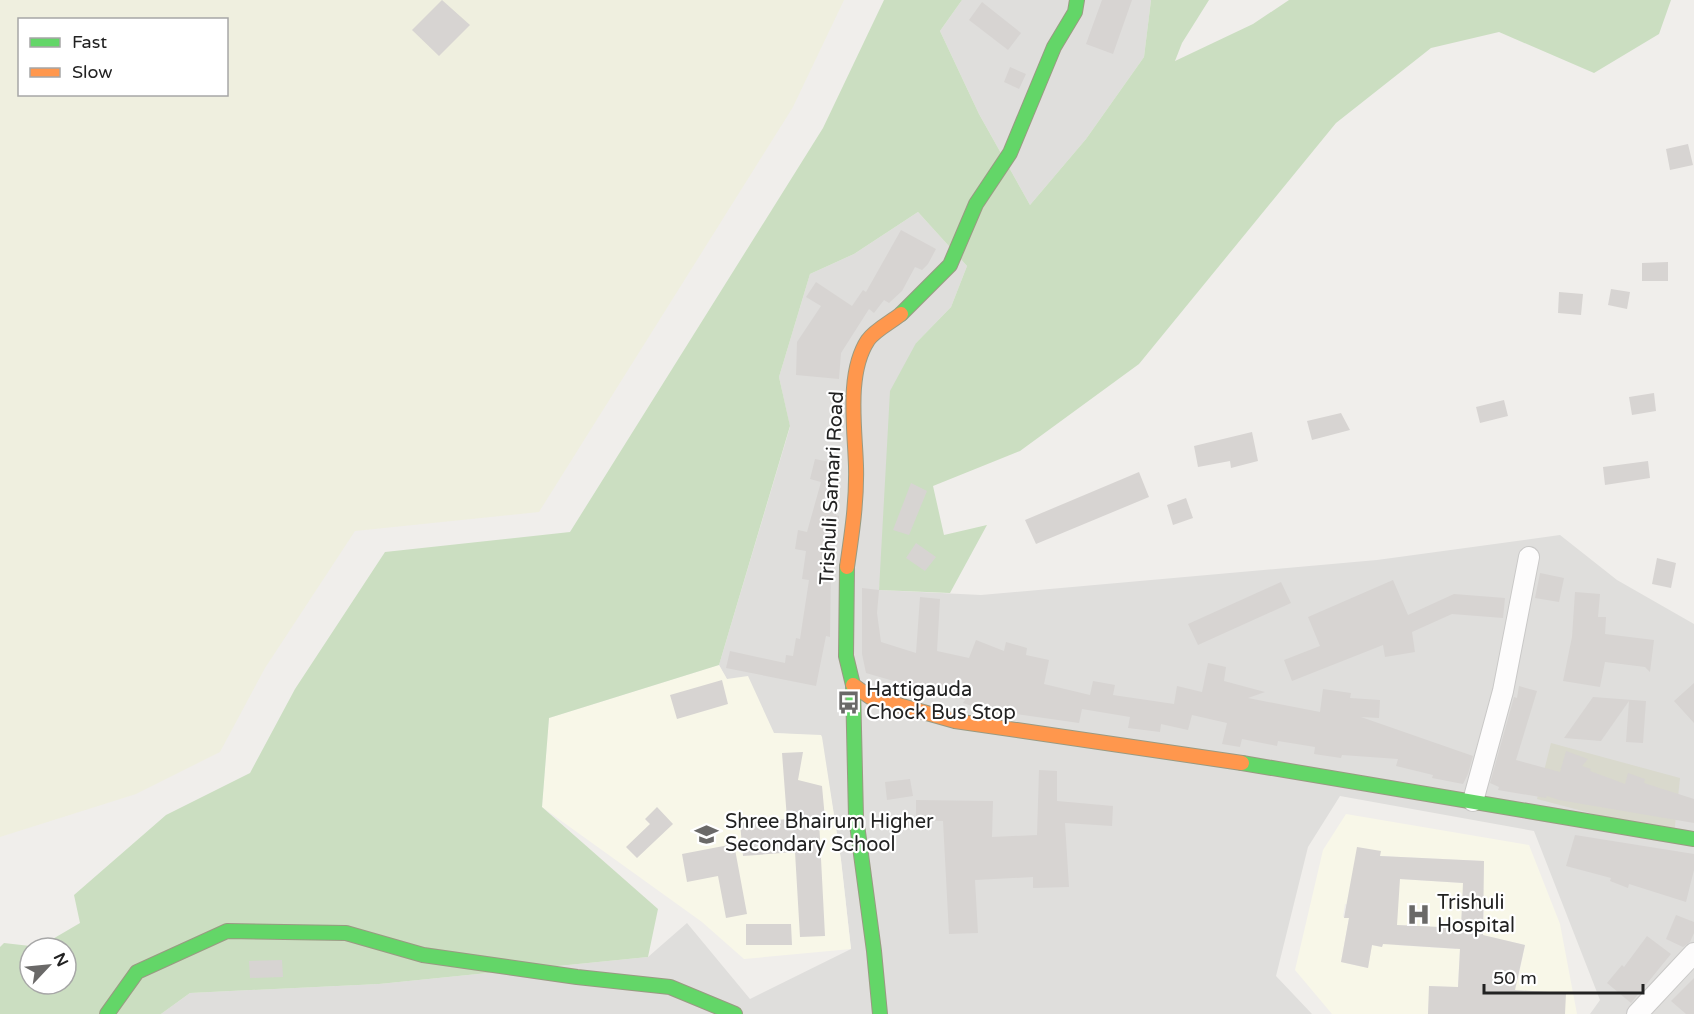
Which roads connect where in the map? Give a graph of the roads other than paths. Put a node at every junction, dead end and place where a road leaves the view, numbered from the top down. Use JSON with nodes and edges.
{"nodes":[{"id":1,"x":1077,"y":0,"type":"edge"},
{"id":2,"x":1529,"y":557,"type":"dead end"},
{"id":3,"x":853,"y":685,"type":"junction"},
{"id":4,"x":1473,"y":801,"type":"junction"},
{"id":5,"x":1694,"y":839,"type":"edge"},
{"id":6,"x":1694,"y":953,"type":"edge"},
{"id":7,"x":107,"y":1014,"type":"edge"},
{"id":8,"x":735,"y":1014,"type":"edge"},
{"id":9,"x":880,"y":1014,"type":"edge"},
{"id":10,"x":1637,"y":1014,"type":"edge"}],
"edges":[{"from":1,"to":3,"type":"street","name":"Trishuli Samari Road"},
{"from":2,"to":4,"type":"street"},
{"from":3,"to":4,"type":"street"},
{"from":3,"to":9,"type":"street","name":"Trishuli Samari Road"},
{"from":4,"to":5,"type":"street"},
{"from":6,"to":10,"type":"street"},
{"from":7,"to":8,"type":"street"}]}
